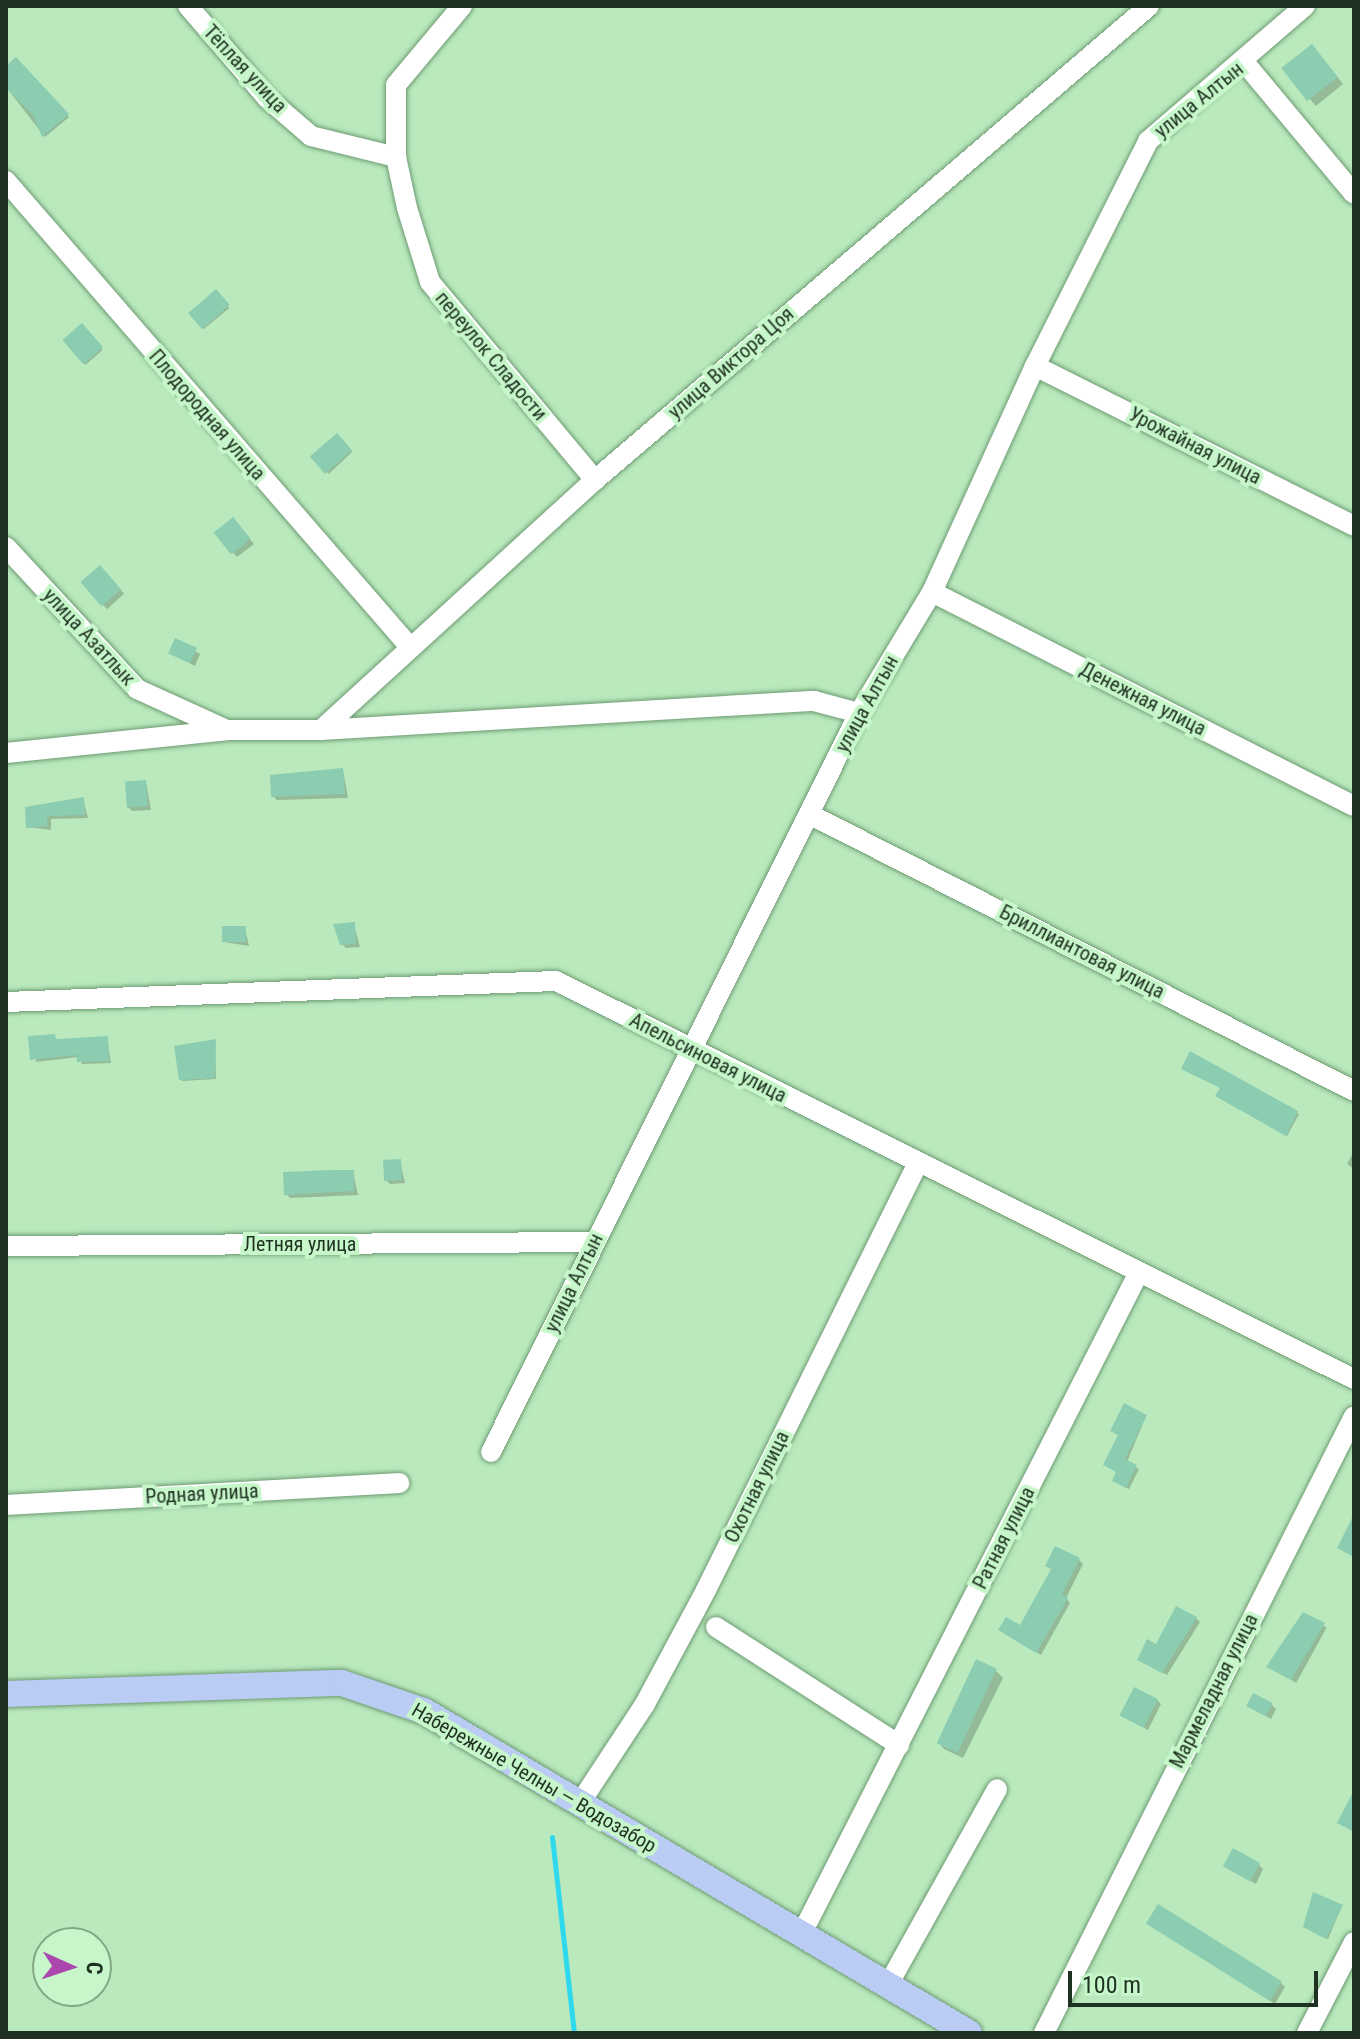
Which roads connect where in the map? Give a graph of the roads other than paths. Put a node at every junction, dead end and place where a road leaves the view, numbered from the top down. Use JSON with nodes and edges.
{"nodes":[{"id":1,"x":188,"y":6,"type":"edge"},
{"id":2,"x":462,"y":6,"type":"edge"},
{"id":3,"x":1149,"y":6,"type":"edge"},
{"id":4,"x":1305,"y":6,"type":"edge"},
{"id":5,"x":1245,"y":63,"type":"junction"},
{"id":6,"x":396,"y":157,"type":"junction"},
{"id":7,"x":6,"y":181,"type":"edge"},
{"id":8,"x":1354,"y":194,"type":"edge"},
{"id":9,"x":1035,"y":366,"type":"junction"},
{"id":10,"x":595,"y":480,"type":"junction"},
{"id":11,"x":1354,"y":526,"type":"edge"},
{"id":12,"x":6,"y":547,"type":"edge"},
{"id":13,"x":932,"y":592,"type":"junction"},
{"id":14,"x":410,"y":647,"type":"junction"},
{"id":15,"x":859,"y":713,"type":"junction"},
{"id":16,"x":227,"y":730,"type":"junction"},
{"id":17,"x":321,"y":730,"type":"junction"},
{"id":18,"x":6,"y":753,"type":"edge"},
{"id":19,"x":1354,"y":806,"type":"edge"},
{"id":20,"x":809,"y":814,"type":"junction"},
{"id":21,"x":6,"y":1002,"type":"edge"},
{"id":22,"x":691,"y":1049,"type":"junction"},
{"id":23,"x":1354,"y":1091,"type":"edge"},
{"id":24,"x":918,"y":1163,"type":"junction"},
{"id":25,"x":594,"y":1242,"type":"junction"},
{"id":26,"x":6,"y":1246,"type":"edge"},
{"id":27,"x":1138,"y":1274,"type":"junction"},
{"id":28,"x":1354,"y":1379,"type":"edge"},
{"id":29,"x":1354,"y":1416,"type":"edge"},
{"id":30,"x":491,"y":1452,"type":"dead end"},
{"id":31,"x":399,"y":1483,"type":"dead end"},
{"id":32,"x":6,"y":1505,"type":"edge"},
{"id":33,"x":716,"y":1627,"type":"dead end"},
{"id":34,"x":6,"y":1694,"type":"edge"},
{"id":35,"x":899,"y":1745,"type":"junction"},
{"id":36,"x":997,"y":1789,"type":"dead end"},
{"id":37,"x":580,"y":1803,"type":"junction"},
{"id":38,"x":802,"y":1933,"type":"junction"},
{"id":39,"x":1354,"y":1942,"type":"edge"},
{"id":40,"x":888,"y":1985,"type":"junction"},
{"id":41,"x":969,"y":2033,"type":"edge"},
{"id":42,"x":1044,"y":2033,"type":"edge"},
{"id":43,"x":1307,"y":2033,"type":"edge"}],
"edges":[{"from":1,"to":6,"type":"street","name":"Тёплая улица"},
{"from":2,"to":6,"type":"street","name":"переулок Сладости"},
{"from":3,"to":10,"type":"street","name":"улица Виктора Цоя"},
{"from":4,"to":5,"type":"street","name":"улица Алтын"},
{"from":5,"to":8,"type":"street"},
{"from":5,"to":9,"type":"street","name":"улица Алтын"},
{"from":6,"to":10,"type":"street","name":"переулок Сладости"},
{"from":7,"to":14,"type":"street","name":"Плодородная улица"},
{"from":9,"to":11,"type":"street","name":"Урожайная улица"},
{"from":9,"to":13,"type":"street","name":"улица Алтын"},
{"from":10,"to":14,"type":"street","name":"улица Виктора Цоя"},
{"from":12,"to":16,"type":"street","name":"улица Азатлык"},
{"from":13,"to":15,"type":"street","name":"улица Алтын"},
{"from":13,"to":19,"type":"street","name":"Денежная улица"},
{"from":14,"to":17,"type":"street","name":"улица Виктора Цоя"},
{"from":15,"to":17,"type":"street"},
{"from":15,"to":20,"type":"street","name":"улица Алтын"},
{"from":16,"to":17,"type":"street"},
{"from":16,"to":18,"type":"street"},
{"from":20,"to":22,"type":"street","name":"улица Алтын"},
{"from":20,"to":23,"type":"street","name":"Бриллиантовая улица"},
{"from":21,"to":22,"type":"street","name":"Апельсиновая улица"},
{"from":22,"to":24,"type":"street","name":"Апельсиновая улица"},
{"from":22,"to":25,"type":"street","name":"улица Алтын"},
{"from":24,"to":27,"type":"street","name":"Апельсиновая улица"},
{"from":24,"to":37,"type":"street","name":"Охотная улица"},
{"from":25,"to":26,"type":"street","name":"Летняя улица"},
{"from":25,"to":30,"type":"street","name":"улица Алтын"},
{"from":27,"to":28,"type":"street","name":"Апельсиновая улица"},
{"from":27,"to":35,"type":"street","name":"Ратная улица"},
{"from":29,"to":42,"type":"street","name":"Мармеладная улица"},
{"from":31,"to":32,"type":"street","name":"Родная улица"},
{"from":33,"to":35,"type":"street"},
{"from":34,"to":37,"type":"main road","name":"Набережные Челны — Водозабор"},
{"from":35,"to":38,"type":"street","name":"Ратная улица"},
{"from":36,"to":40,"type":"street"},
{"from":37,"to":38,"type":"main road","name":"Набережные Челны — Водозабор"},
{"from":38,"to":40,"type":"main road","name":"Набережные Челны — Водозабор"},
{"from":39,"to":43,"type":"street"},
{"from":40,"to":41,"type":"main road","name":"Набережные Челны — Водозабор"}]}
